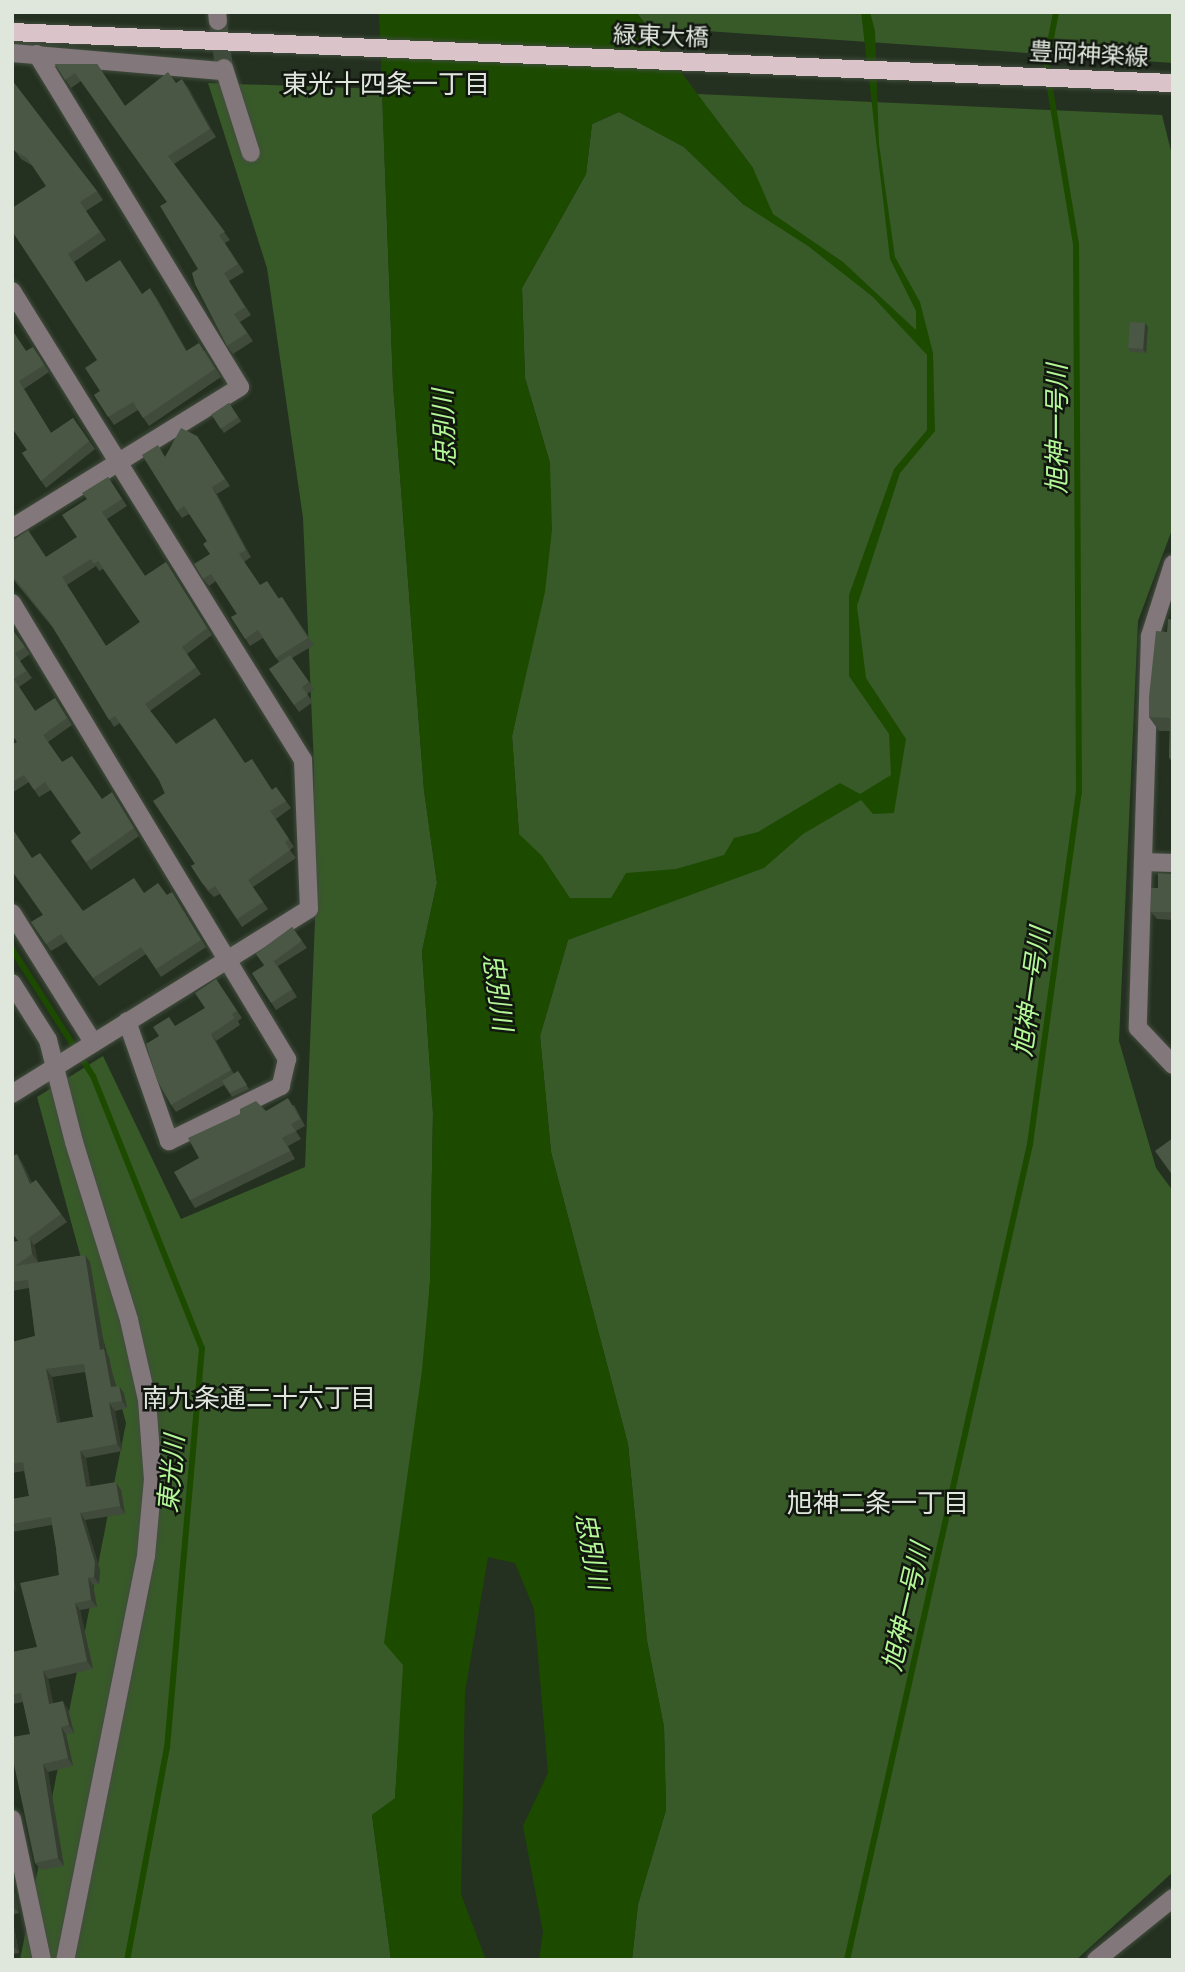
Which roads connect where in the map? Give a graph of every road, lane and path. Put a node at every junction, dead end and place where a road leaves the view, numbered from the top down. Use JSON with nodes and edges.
{"nodes":[{"id":1,"x":12,"y":32,"type":"edge"},
{"id":2,"x":12,"y":53,"type":"edge"},
{"id":3,"x":37,"y":54,"type":"junction"},
{"id":4,"x":1003,"y":75,"type":"joint"},
{"id":5,"x":1173,"y":83,"type":"edge"},
{"id":6,"x":251,"y":153,"type":"dead end"},
{"id":7,"x":12,"y":291,"type":"edge"},
{"id":8,"x":119,"y":461,"type":"junction"},
{"id":9,"x":12,"y":528,"type":"edge"},
{"id":10,"x":1173,"y":564,"type":"edge"},
{"id":11,"x":12,"y":603,"type":"edge"},
{"id":12,"x":1144,"y":862,"type":"junction"},
{"id":13,"x":1173,"y":863,"type":"edge"},
{"id":14,"x":12,"y":912,"type":"edge"},
{"id":15,"x":228,"y":958,"type":"junction"},
{"id":16,"x":12,"y":983,"type":"edge"},
{"id":17,"x":127,"y":1021,"type":"junction"},
{"id":18,"x":89,"y":1044,"type":"junction"},
{"id":19,"x":62,"y":1062,"type":"junction"},
{"id":20,"x":1173,"y":1065,"type":"edge"},
{"id":21,"x":12,"y":1094,"type":"edge"},
{"id":22,"x":12,"y":1819,"type":"edge"},
{"id":23,"x":1173,"y":1898,"type":"edge"},
{"id":24,"x":42,"y":1960,"type":"edge"},
{"id":25,"x":65,"y":1960,"type":"edge"},
{"id":26,"x":1096,"y":1960,"type":"edge"}],
"edges":[{"from":1,"to":4,"type":"main road","name":"緑東大橋"},
{"from":2,"to":3,"type":"street"},
{"from":3,"to":6,"type":"street"},
{"from":3,"to":8,"type":"street"},
{"from":4,"to":5,"type":"main road","name":"豊岡神楽線"},
{"from":7,"to":8,"type":"street"},
{"from":8,"to":9,"type":"street"},
{"from":8,"to":15,"type":"street"},
{"from":10,"to":12,"type":"street"},
{"from":11,"to":15,"type":"street"},
{"from":12,"to":13,"type":"street"},
{"from":12,"to":20,"type":"street"},
{"from":14,"to":18,"type":"street"},
{"from":15,"to":17,"type":"street"},
{"from":15,"to":17,"type":"street"},
{"from":16,"to":19,"type":"street"},
{"from":17,"to":18,"type":"street"},
{"from":18,"to":19,"type":"street"},
{"from":19,"to":21,"type":"street"},
{"from":19,"to":25,"type":"street"},
{"from":22,"to":24,"type":"street"},
{"from":23,"to":26,"type":"street"}]}
